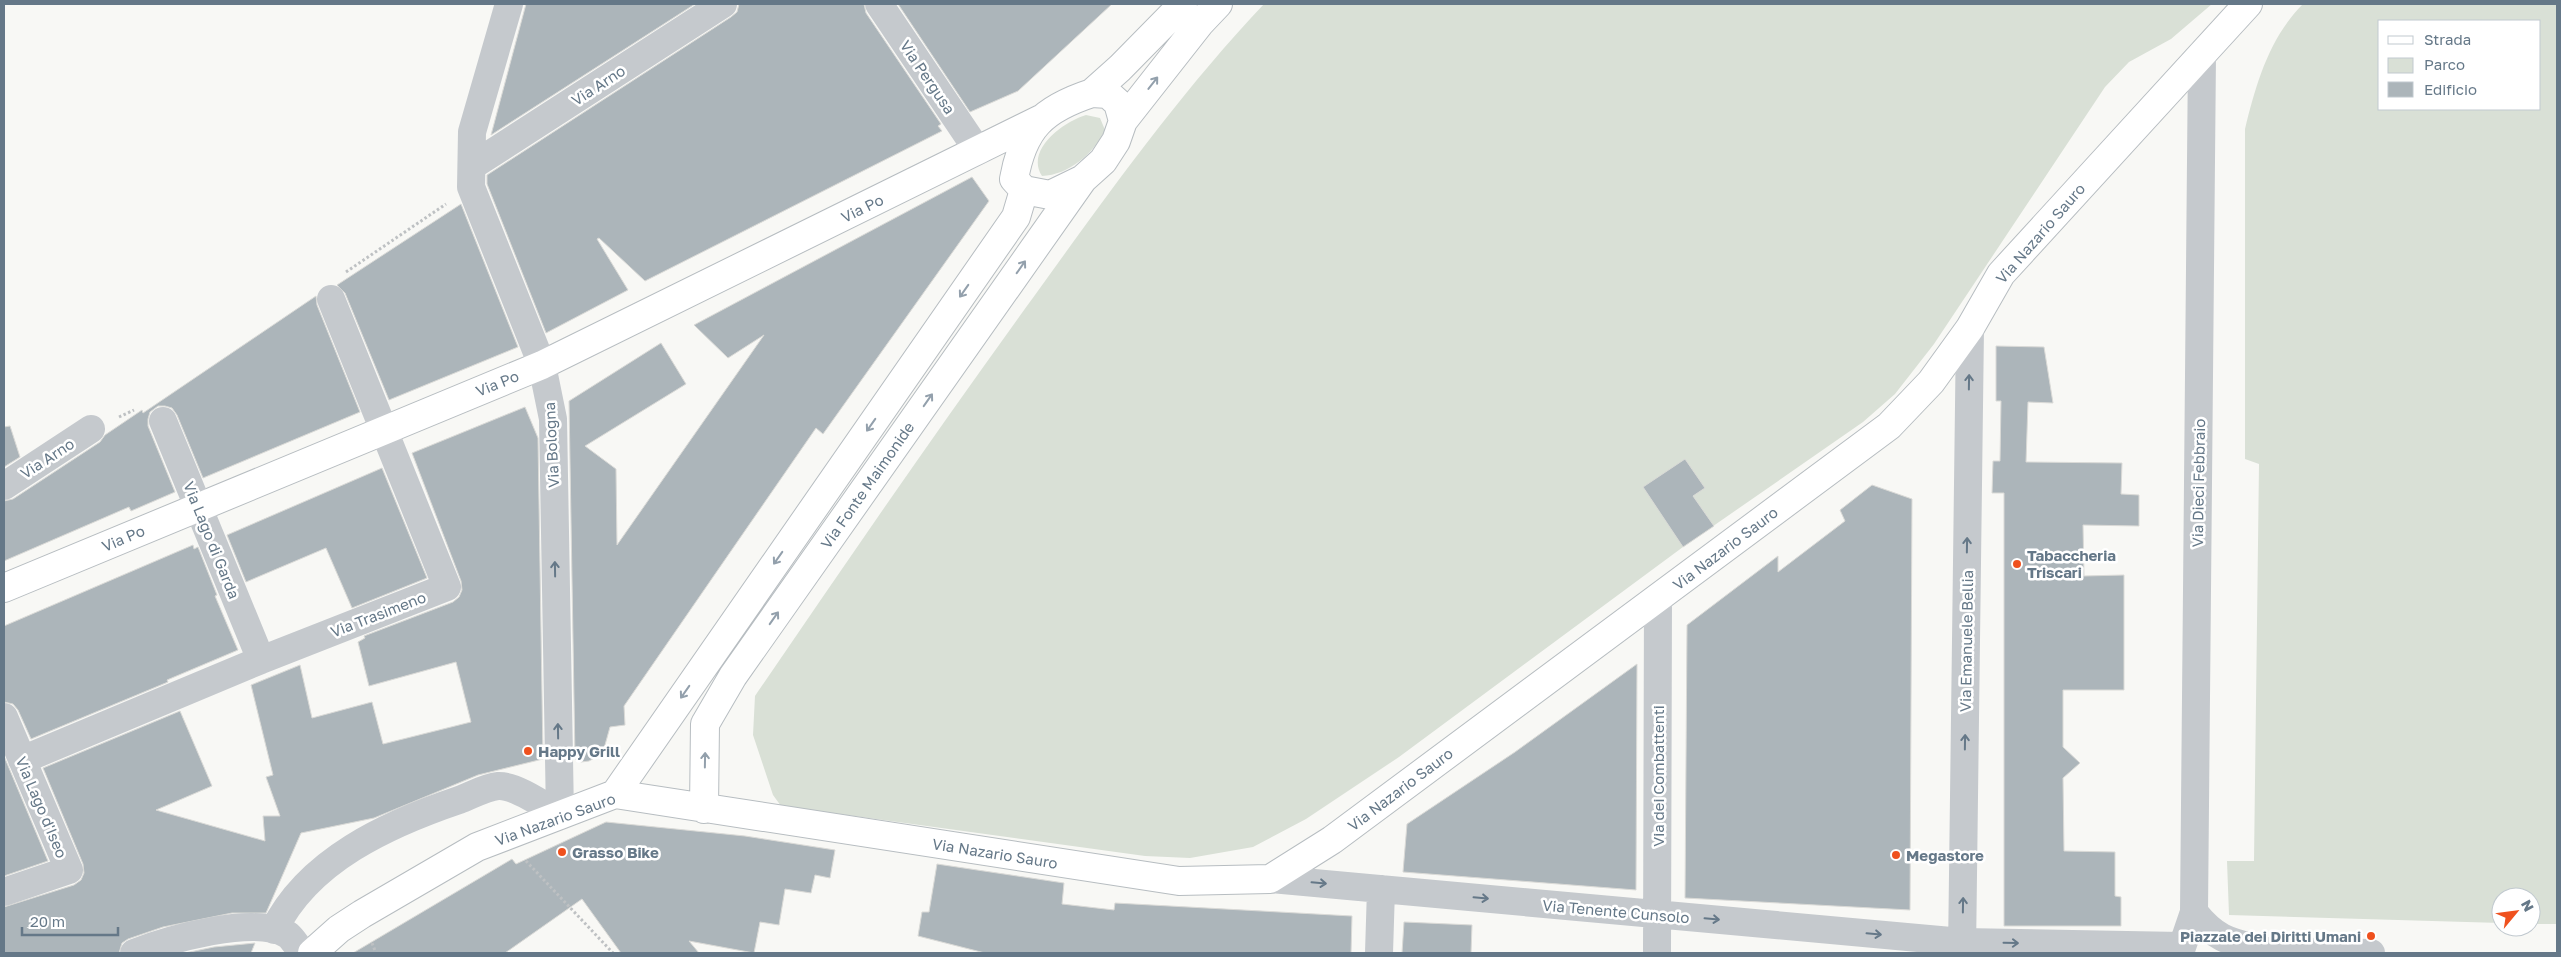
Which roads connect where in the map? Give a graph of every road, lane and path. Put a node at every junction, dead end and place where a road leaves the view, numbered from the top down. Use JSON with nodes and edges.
{"nodes":[{"id":1,"x":509,"y":4,"type":"edge"},
{"id":2,"x":723,"y":4,"type":"edge"},
{"id":3,"x":879,"y":4,"type":"edge"},
{"id":4,"x":1183,"y":4,"type":"edge"},
{"id":5,"x":1218,"y":4,"type":"edge"},
{"id":6,"x":2248,"y":4,"type":"edge"},
{"id":7,"x":2202,"y":54,"type":"junction"},
{"id":8,"x":1092,"y":94,"type":"junction"},
{"id":9,"x":1041,"y":118,"type":"junction"},
{"id":10,"x":1123,"y":121,"type":"junction"},
{"id":11,"x":978,"y":151,"type":"junction"},
{"id":12,"x":471,"y":176,"type":"junction"},
{"id":13,"x":1083,"y":180,"type":"junction"},
{"id":14,"x":1019,"y":185,"type":"junction"},
{"id":15,"x":331,"y":299,"type":"joint"},
{"id":16,"x":1970,"y":328,"type":"junction"},
{"id":17,"x":542,"y":365,"type":"junction"},
{"id":18,"x":163,"y":421,"type":"joint"},
{"id":19,"x":91,"y":429,"type":"joint"},
{"id":20,"x":385,"y":430,"type":"junction"},
{"id":21,"x":4,"y":486,"type":"edge"},
{"id":22,"x":198,"y":507,"type":"junction"},
{"id":23,"x":4,"y":588,"type":"edge"},
{"id":24,"x":1658,"y":598,"type":"junction"},
{"id":25,"x":261,"y":660,"type":"junction"},
{"id":26,"x":4,"y":717,"type":"edge"},
{"id":27,"x":22,"y":760,"type":"junction"},
{"id":28,"x":615,"y":794,"type":"junction"},
{"id":29,"x":704,"y":809,"type":"junction"},
{"id":30,"x":560,"y":815,"type":"junction"},
{"id":31,"x":503,"y":838,"type":"junction"},
{"id":32,"x":1270,"y":879,"type":"junction"},
{"id":33,"x":1381,"y":889,"type":"junction"},
{"id":34,"x":4,"y":892,"type":"edge"},
{"id":35,"x":2194,"y":912,"type":"junction"},
{"id":36,"x":1658,"y":914,"type":"junction"},
{"id":37,"x":274,"y":930,"type":"junction"},
{"id":38,"x":1962,"y":948,"type":"edge"},
{"id":39,"x":2180,"y":950,"type":"edge"},
{"id":40,"x":2264,"y":952,"type":"edge"},
{"id":41,"x":134,"y":953,"type":"edge"},
{"id":42,"x":303,"y":953,"type":"edge"},
{"id":43,"x":312,"y":953,"type":"edge"},
{"id":44,"x":613,"y":953,"type":"edge"},
{"id":45,"x":1379,"y":953,"type":"edge"},
{"id":46,"x":1657,"y":953,"type":"edge"},
{"id":47,"x":2371,"y":953,"type":"edge"}],
"edges":[{"from":1,"to":12,"type":"street","name":"Via Bologna"},
{"from":2,"to":12,"type":"street","name":"Via Arno"},
{"from":3,"to":11,"type":"street","name":"Via Pergusa"},
{"from":4,"to":8,"type":"street"},
{"from":10,"to":5,"type":"street","one_way":true},
{"from":6,"to":7,"type":"street","name":"Via Nazario Sauro"},
{"from":7,"to":16,"type":"street","name":"Via Nazario Sauro"},
{"from":7,"to":35,"type":"street","name":"Via Dieci Febbraio"},
{"from":8,"to":9,"type":"street"},
{"from":8,"to":10,"type":"street"},
{"from":9,"to":11,"type":"street","name":"Via Po"},
{"from":9,"to":14,"type":"street"},
{"from":10,"to":13,"type":"street"},
{"from":11,"to":14,"type":"street"},
{"from":11,"to":17,"type":"street","name":"Via Po"},
{"from":12,"to":15,"type":"path"},
{"from":12,"to":17,"type":"street","name":"Via Bologna"},
{"from":13,"to":14,"type":"street"},
{"from":29,"to":13,"type":"street","name":"Via Fonte Maimonide","one_way":true},
{"from":14,"to":28,"type":"street","name":"Via Fonte Maimonide","one_way":true},
{"from":15,"to":20,"type":"street","name":"Via Trasimeno"},
{"from":16,"to":24,"type":"street","name":"Via Nazario Sauro"},
{"from":38,"to":16,"type":"street","name":"Via Emanuele Bellia","one_way":true},
{"from":17,"to":20,"type":"street","name":"Via Po"},
{"from":30,"to":17,"type":"street","name":"Via Bologna","one_way":true},
{"from":18,"to":19,"type":"path"},
{"from":18,"to":22,"type":"street","name":"Via Lago di Garda"},
{"from":19,"to":21,"type":"street","name":"Via Arno"},
{"from":20,"to":22,"type":"street","name":"Via Po"},
{"from":20,"to":25,"type":"street","name":"Via Trasimeno"},
{"from":22,"to":23,"type":"street","name":"Via Po"},
{"from":22,"to":25,"type":"street","name":"Via Lago di Garda"},
{"from":24,"to":32,"type":"street","name":"Via Nazario Sauro"},
{"from":24,"to":36,"type":"street","name":"Via dei Combattenti"},
{"from":25,"to":27,"type":"street","name":"Via Trasimeno"},
{"from":26,"to":27,"type":"street","name":"Via Lago d'Iseo"},
{"from":27,"to":34,"type":"street","name":"Via Lago d'Iseo"},
{"from":28,"to":29,"type":"street","name":"Via Nazario Sauro"},
{"from":28,"to":30,"type":"street","name":"Via Nazario Sauro"},
{"from":29,"to":32,"type":"street","name":"Via Nazario Sauro"},
{"from":30,"to":31,"type":"street","name":"Via Nazario Sauro"},
{"from":30,"to":37,"type":"street"},
{"from":31,"to":43,"type":"street","name":"Via Nazario Sauro"},
{"from":31,"to":44,"type":"path"},
{"from":32,"to":33,"type":"street","name":"Via Tenente Cunsolo","one_way":true},
{"from":33,"to":36,"type":"street","name":"Via Tenente Cunsolo","one_way":true},
{"from":33,"to":45,"type":"street"},
{"from":35,"to":39,"type":"street"},
{"from":35,"to":40,"type":"street"},
{"from":36,"to":38,"type":"street","name":"Via Tenente Cunsolo","one_way":true},
{"from":36,"to":46,"type":"street","name":"Via dei Combattenti"},
{"from":37,"to":41,"type":"street"},
{"from":37,"to":42,"type":"street"},
{"from":38,"to":39,"type":"street","name":"Via Tenente Cunsolo","one_way":true},
{"from":40,"to":47,"type":"street"}]}
